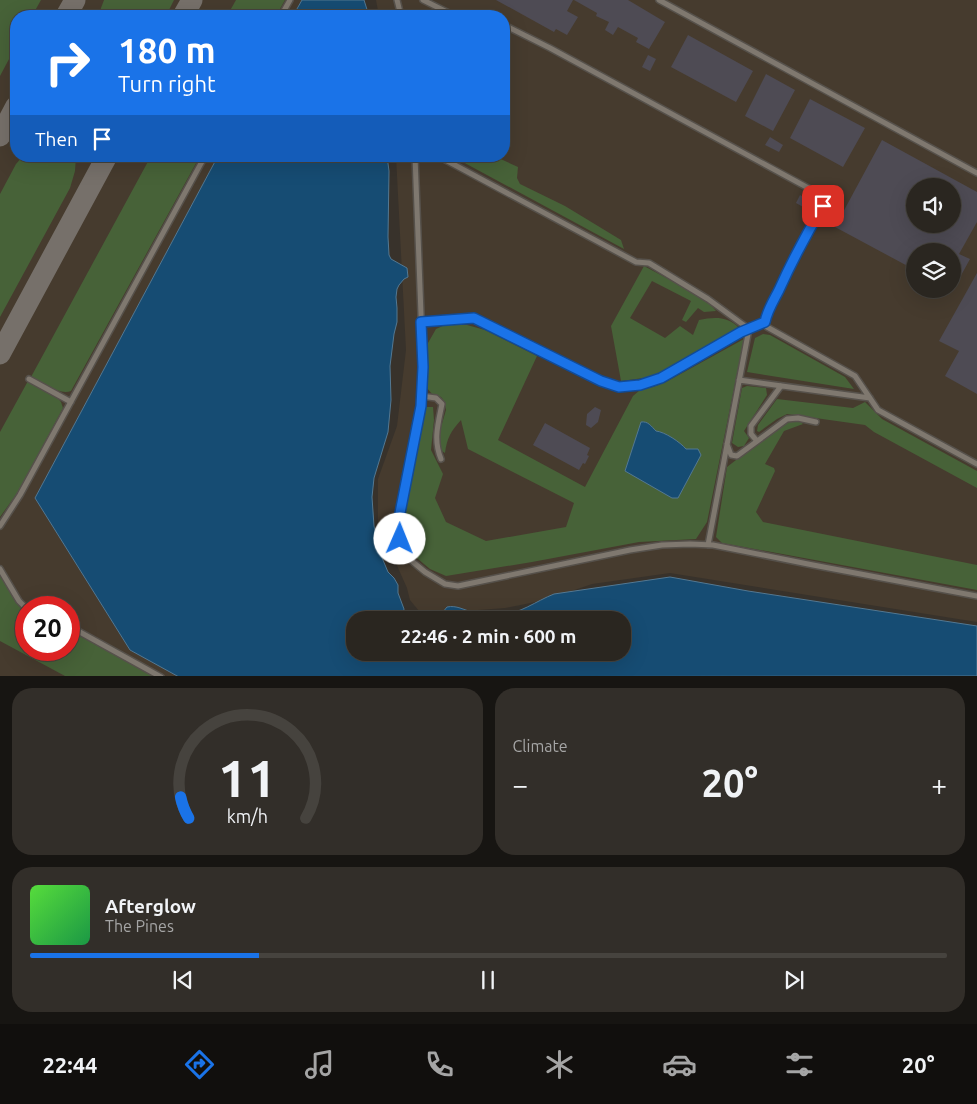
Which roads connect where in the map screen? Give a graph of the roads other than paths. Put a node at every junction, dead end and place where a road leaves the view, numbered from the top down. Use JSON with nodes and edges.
{"nodes":[{"id":1,"x":423,"y":0,"type":"edge"},
{"id":2,"x":658,"y":0,"type":"edge"},
{"id":3,"x":444,"y":10,"type":"edge"},
{"id":4,"x":510,"y":28,"type":"edge"},
{"id":5,"x":202,"y":162,"type":"edge"},
{"id":6,"x":415,"y":162,"type":"edge"},
{"id":7,"x":449,"y":162,"type":"edge"},
{"id":8,"x":977,"y":172,"type":"edge"},
{"id":9,"x":421,"y":322,"type":"junction"},
{"id":10,"x":765,"y":322,"type":"junction"},
{"id":11,"x":749,"y":329,"type":"junction"},
{"id":12,"x":29,"y":379,"type":"dead end"},
{"id":13,"x":739,"y":380,"type":"junction"},
{"id":14,"x":780,"y":386,"type":"junction"},
{"id":15,"x":421,"y":396,"type":"junction"},
{"id":16,"x":870,"y":398,"type":"junction"},
{"id":17,"x":71,"y":402,"type":"junction"},
{"id":18,"x":816,"y":422,"type":"dead end"},
{"id":19,"x":758,"y":441,"type":"junction"},
{"id":20,"x":727,"y":443,"type":"junction"},
{"id":21,"x":441,"y":460,"type":"dead end"},
{"id":22,"x":977,"y":464,"type":"edge"},
{"id":23,"x":0,"y":526,"type":"edge"},
{"id":24,"x":708,"y":545,"type":"junction"},
{"id":25,"x":0,"y":569,"type":"edge"},
{"id":26,"x":16,"y":596,"type":"edge"},
{"id":27,"x":977,"y":596,"type":"edge"},
{"id":28,"x":80,"y":632,"type":"edge"},
{"id":29,"x":161,"y":676,"type":"edge"}],
"edges":[{"from":1,"to":3,"type":"lane"},
{"from":2,"to":8,"type":"lane"},
{"from":4,"to":10,"type":"lane"},
{"from":5,"to":17,"type":"lane"},
{"from":6,"to":9,"type":"lane"},
{"from":7,"to":11,"type":"lane"},
{"from":9,"to":11,"type":"lane"},
{"from":9,"to":15,"type":"lane"},
{"from":10,"to":11,"type":"lane"},
{"from":10,"to":16,"type":"lane"},
{"from":11,"to":13,"type":"lane"},
{"from":12,"to":17,"type":"lane"},
{"from":13,"to":14,"type":"lane"},
{"from":13,"to":20,"type":"lane"},
{"from":14,"to":16,"type":"lane"},
{"from":14,"to":19,"type":"lane"},
{"from":15,"to":21,"type":"lane"},
{"from":15,"to":24,"type":"lane"},
{"from":16,"to":22,"type":"lane"},
{"from":17,"to":23,"type":"lane"},
{"from":18,"to":19,"type":"lane"},
{"from":19,"to":20,"type":"lane"},
{"from":20,"to":24,"type":"lane"},
{"from":24,"to":27,"type":"lane"},
{"from":25,"to":26,"type":"lane"},
{"from":28,"to":29,"type":"lane"}]}
